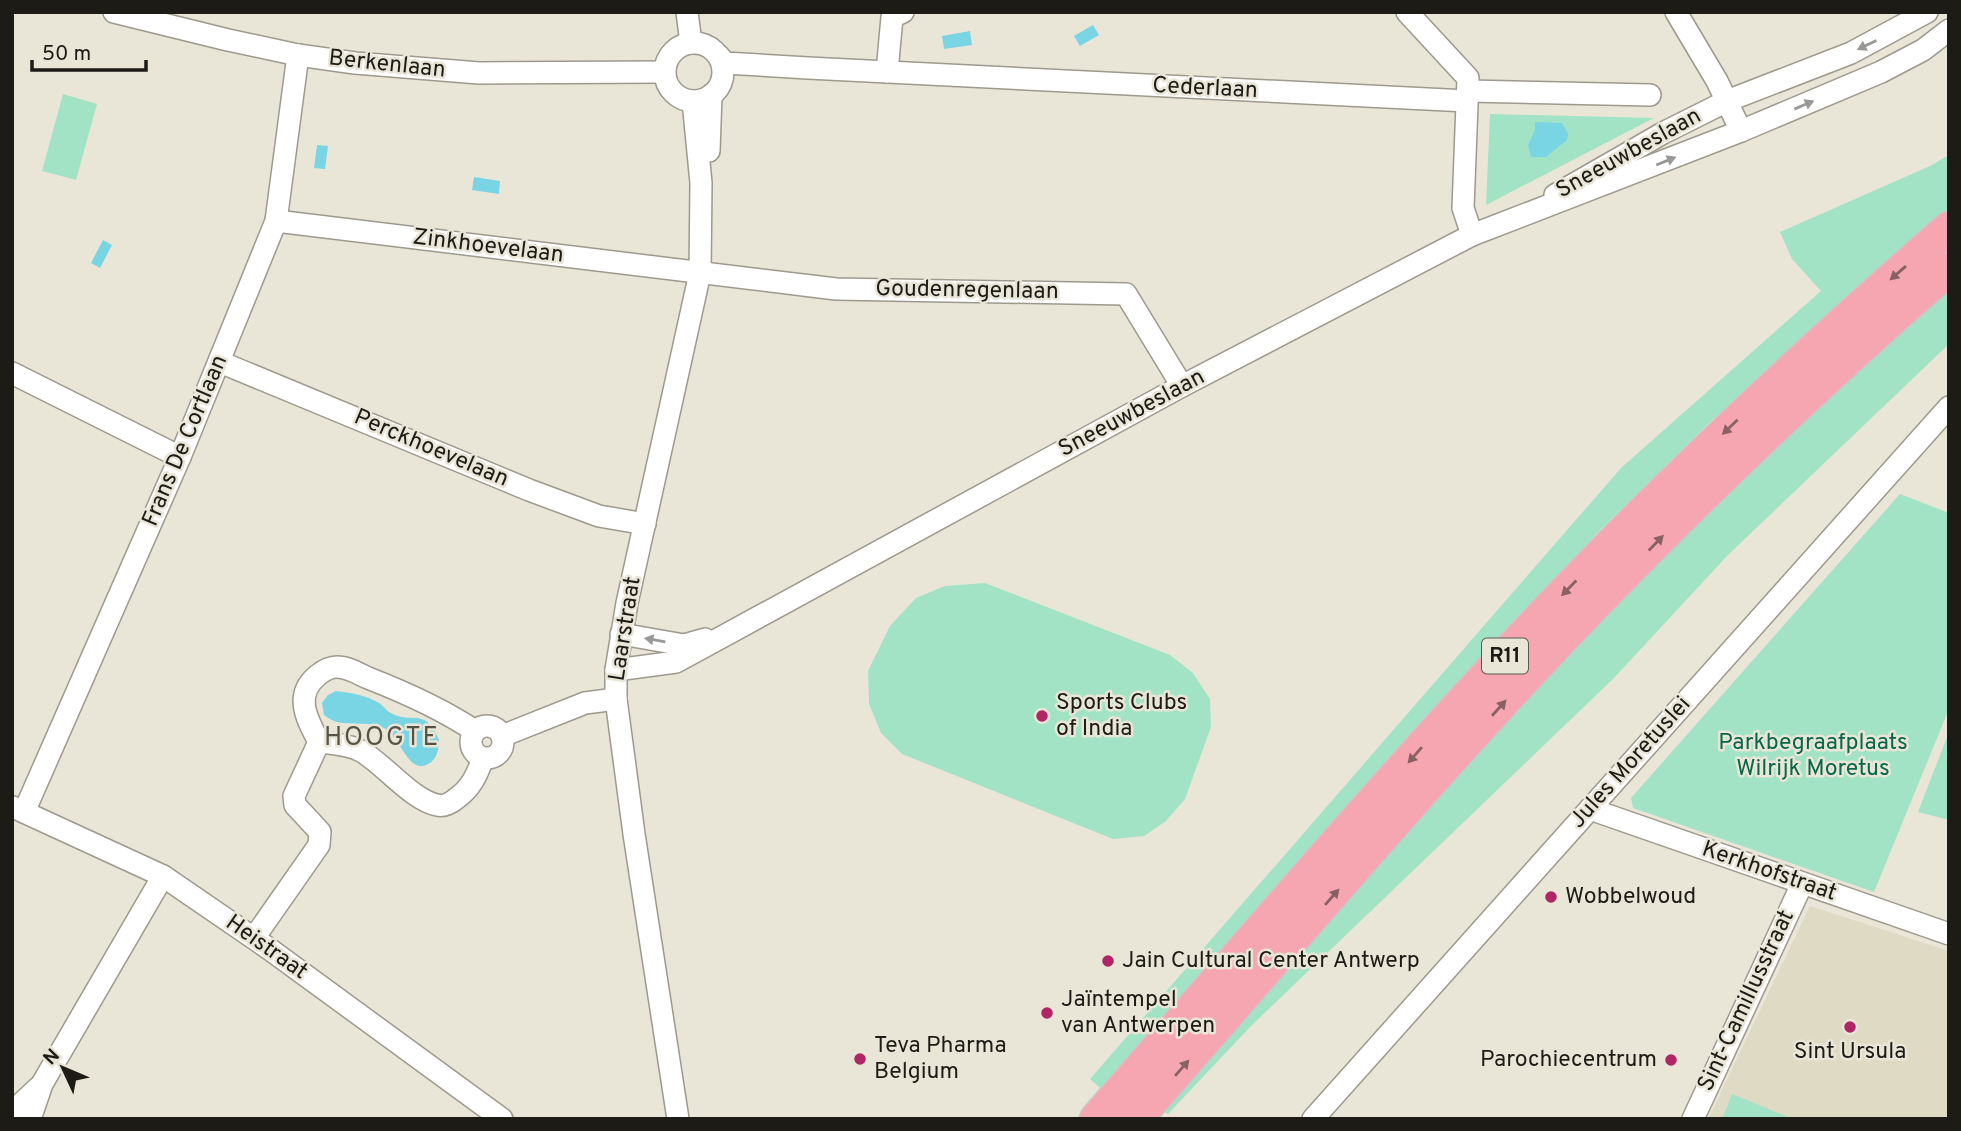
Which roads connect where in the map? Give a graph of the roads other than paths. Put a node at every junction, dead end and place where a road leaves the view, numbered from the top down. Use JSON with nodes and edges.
{"nodes":[{"id":1,"x":114,"y":12,"type":"edge"},
{"id":2,"x":687,"y":12,"type":"edge"},
{"id":3,"x":903,"y":12,"type":"edge"},
{"id":4,"x":1407,"y":12,"type":"edge"},
{"id":5,"x":1676,"y":12,"type":"edge"},
{"id":6,"x":1927,"y":12,"type":"edge"},
{"id":7,"x":1949,"y":30,"type":"edge"},
{"id":8,"x":691,"y":43,"type":"junction"},
{"id":9,"x":298,"y":55,"type":"junction"},
{"id":10,"x":664,"y":72,"type":"junction"},
{"id":11,"x":887,"y":72,"type":"junction"},
{"id":12,"x":711,"y":82,"type":"junction"},
{"id":13,"x":1650,"y":95,"type":"dead end"},
{"id":14,"x":1468,"y":96,"type":"junction"},
{"id":15,"x":1727,"y":101,"type":"junction"},
{"id":16,"x":1741,"y":131,"type":"junction"},
{"id":17,"x":1533,"y":210,"type":"junction"},
{"id":18,"x":276,"y":221,"type":"junction"},
{"id":19,"x":1949,"y":228,"type":"edge"},
{"id":20,"x":1472,"y":235,"type":"junction"},
{"id":21,"x":1949,"y":269,"type":"edge"},
{"id":22,"x":700,"y":272,"type":"junction"},
{"id":23,"x":220,"y":362,"type":"junction"},
{"id":24,"x":12,"y":373,"type":"edge"},
{"id":25,"x":1182,"y":386,"type":"junction"},
{"id":26,"x":1949,"y":407,"type":"edge"},
{"id":27,"x":180,"y":457,"type":"junction"},
{"id":28,"x":645,"y":524,"type":"junction"},
{"id":29,"x":736,"y":629,"type":"junction"},
{"id":30,"x":621,"y":634,"type":"junction"},
{"id":31,"x":616,"y":670,"type":"junction"},
{"id":32,"x":616,"y":699,"type":"junction"},
{"id":33,"x":475,"y":731,"type":"junction"},
{"id":34,"x":502,"y":736,"type":"junction"},
{"id":35,"x":319,"y":742,"type":"junction"},
{"id":36,"x":483,"y":758,"type":"junction"},
{"id":37,"x":18,"y":809,"type":"edge"},
{"id":38,"x":1590,"y":809,"type":"junction"},
{"id":39,"x":163,"y":876,"type":"junction"},
{"id":40,"x":1802,"y":884,"type":"junction"},
{"id":41,"x":1949,"y":934,"type":"edge"},
{"id":42,"x":254,"y":938,"type":"junction"},
{"id":43,"x":42,"y":1084,"type":"junction"},
{"id":44,"x":12,"y":1094,"type":"edge"},
{"id":45,"x":12,"y":1112,"type":"edge"},
{"id":46,"x":30,"y":1119,"type":"edge"},
{"id":47,"x":502,"y":1119,"type":"edge"},
{"id":48,"x":678,"y":1119,"type":"edge"},
{"id":49,"x":1096,"y":1119,"type":"edge"},
{"id":50,"x":1136,"y":1119,"type":"edge"},
{"id":51,"x":1313,"y":1119,"type":"edge"},
{"id":52,"x":1693,"y":1119,"type":"edge"}],
"edges":[{"from":1,"to":9,"type":"street","name":"Berkenlaan"},
{"from":2,"to":8,"type":"street"},
{"from":3,"to":11,"type":"street"},
{"from":4,"to":14,"type":"street"},
{"from":5,"to":15,"type":"street"},
{"from":6,"to":15,"type":"street","name":"Sneeuwbeslaan","one_way":true},
{"from":16,"to":7,"type":"street","name":"Sneeuwbeslaan","one_way":true},
{"from":8,"to":10,"type":"street"},
{"from":8,"to":12,"type":"street"},
{"from":9,"to":10,"type":"street","name":"Berkenlaan"},
{"from":9,"to":18,"type":"street","name":"Frans De Cortlaan"},
{"from":10,"to":12,"type":"street"},
{"from":11,"to":12,"type":"street","name":"Cederlaan"},
{"from":11,"to":14,"type":"street","name":"Cederlaan"},
{"from":12,"to":22,"type":"street","name":"Laarstraat"},
{"from":13,"to":14,"type":"street","name":"Cederlaan"},
{"from":14,"to":20,"type":"street"},
{"from":15,"to":16,"type":"street"},
{"from":15,"to":17,"type":"street","name":"Sneeuwbeslaan"},
{"from":17,"to":16,"type":"street","name":"Sneeuwbeslaan","one_way":true},
{"from":17,"to":20,"type":"street","name":"Sneeuwbeslaan"},
{"from":18,"to":22,"type":"street","name":"Zinkhoevelaan"},
{"from":18,"to":23,"type":"street","name":"Frans De Cortlaan"},
{"from":19,"to":49,"type":"highway","number":"R11","one_way":true},
{"from":20,"to":25,"type":"street","name":"Sneeuwbeslaan"},
{"from":50,"to":21,"type":"highway","number":"R11","one_way":true},
{"from":22,"to":25,"type":"street","name":"Goudenregenlaan"},
{"from":22,"to":28,"type":"street","name":"Laarstraat"},
{"from":23,"to":27,"type":"street","name":"Frans De Cortlaan"},
{"from":23,"to":28,"type":"street","name":"Perckhoevelaan"},
{"from":24,"to":27,"type":"street"},
{"from":25,"to":29,"type":"street","name":"Sneeuwbeslaan"},
{"from":26,"to":38,"type":"street","name":"Jules Moretuslei"},
{"from":27,"to":37,"type":"street","name":"Frans De Cortlaan"},
{"from":28,"to":30,"type":"street","name":"Laarstraat"},
{"from":29,"to":30,"type":"street","name":"Sneeuwbeslaan","one_way":true},
{"from":29,"to":31,"type":"street","name":"Sneeuwbeslaan"},
{"from":30,"to":31,"type":"street","name":"Laarstraat"},
{"from":31,"to":32,"type":"street","name":"Laarstraat"},
{"from":32,"to":34,"type":"street"},
{"from":32,"to":48,"type":"street","name":"Laarstraat"},
{"from":33,"to":34,"type":"street"},
{"from":33,"to":35,"type":"street"},
{"from":33,"to":36,"type":"street"},
{"from":34,"to":36,"type":"street"},
{"from":35,"to":36,"type":"street"},
{"from":35,"to":42,"type":"street"},
{"from":37,"to":39,"type":"street","name":"Heistraat"},
{"from":38,"to":40,"type":"street","name":"Kerkhofstraat"},
{"from":38,"to":51,"type":"street","name":"Jules Moretuslei"},
{"from":39,"to":42,"type":"street","name":"Heistraat"},
{"from":39,"to":43,"type":"street"},
{"from":40,"to":41,"type":"street","name":"Kerkhofstraat"},
{"from":40,"to":52,"type":"street","name":"Sint-Camillusstraat"},
{"from":42,"to":47,"type":"street","name":"Heistraat"},
{"from":43,"to":44,"type":"street"},
{"from":43,"to":45,"type":"street"},
{"from":43,"to":46,"type":"street"}]}
